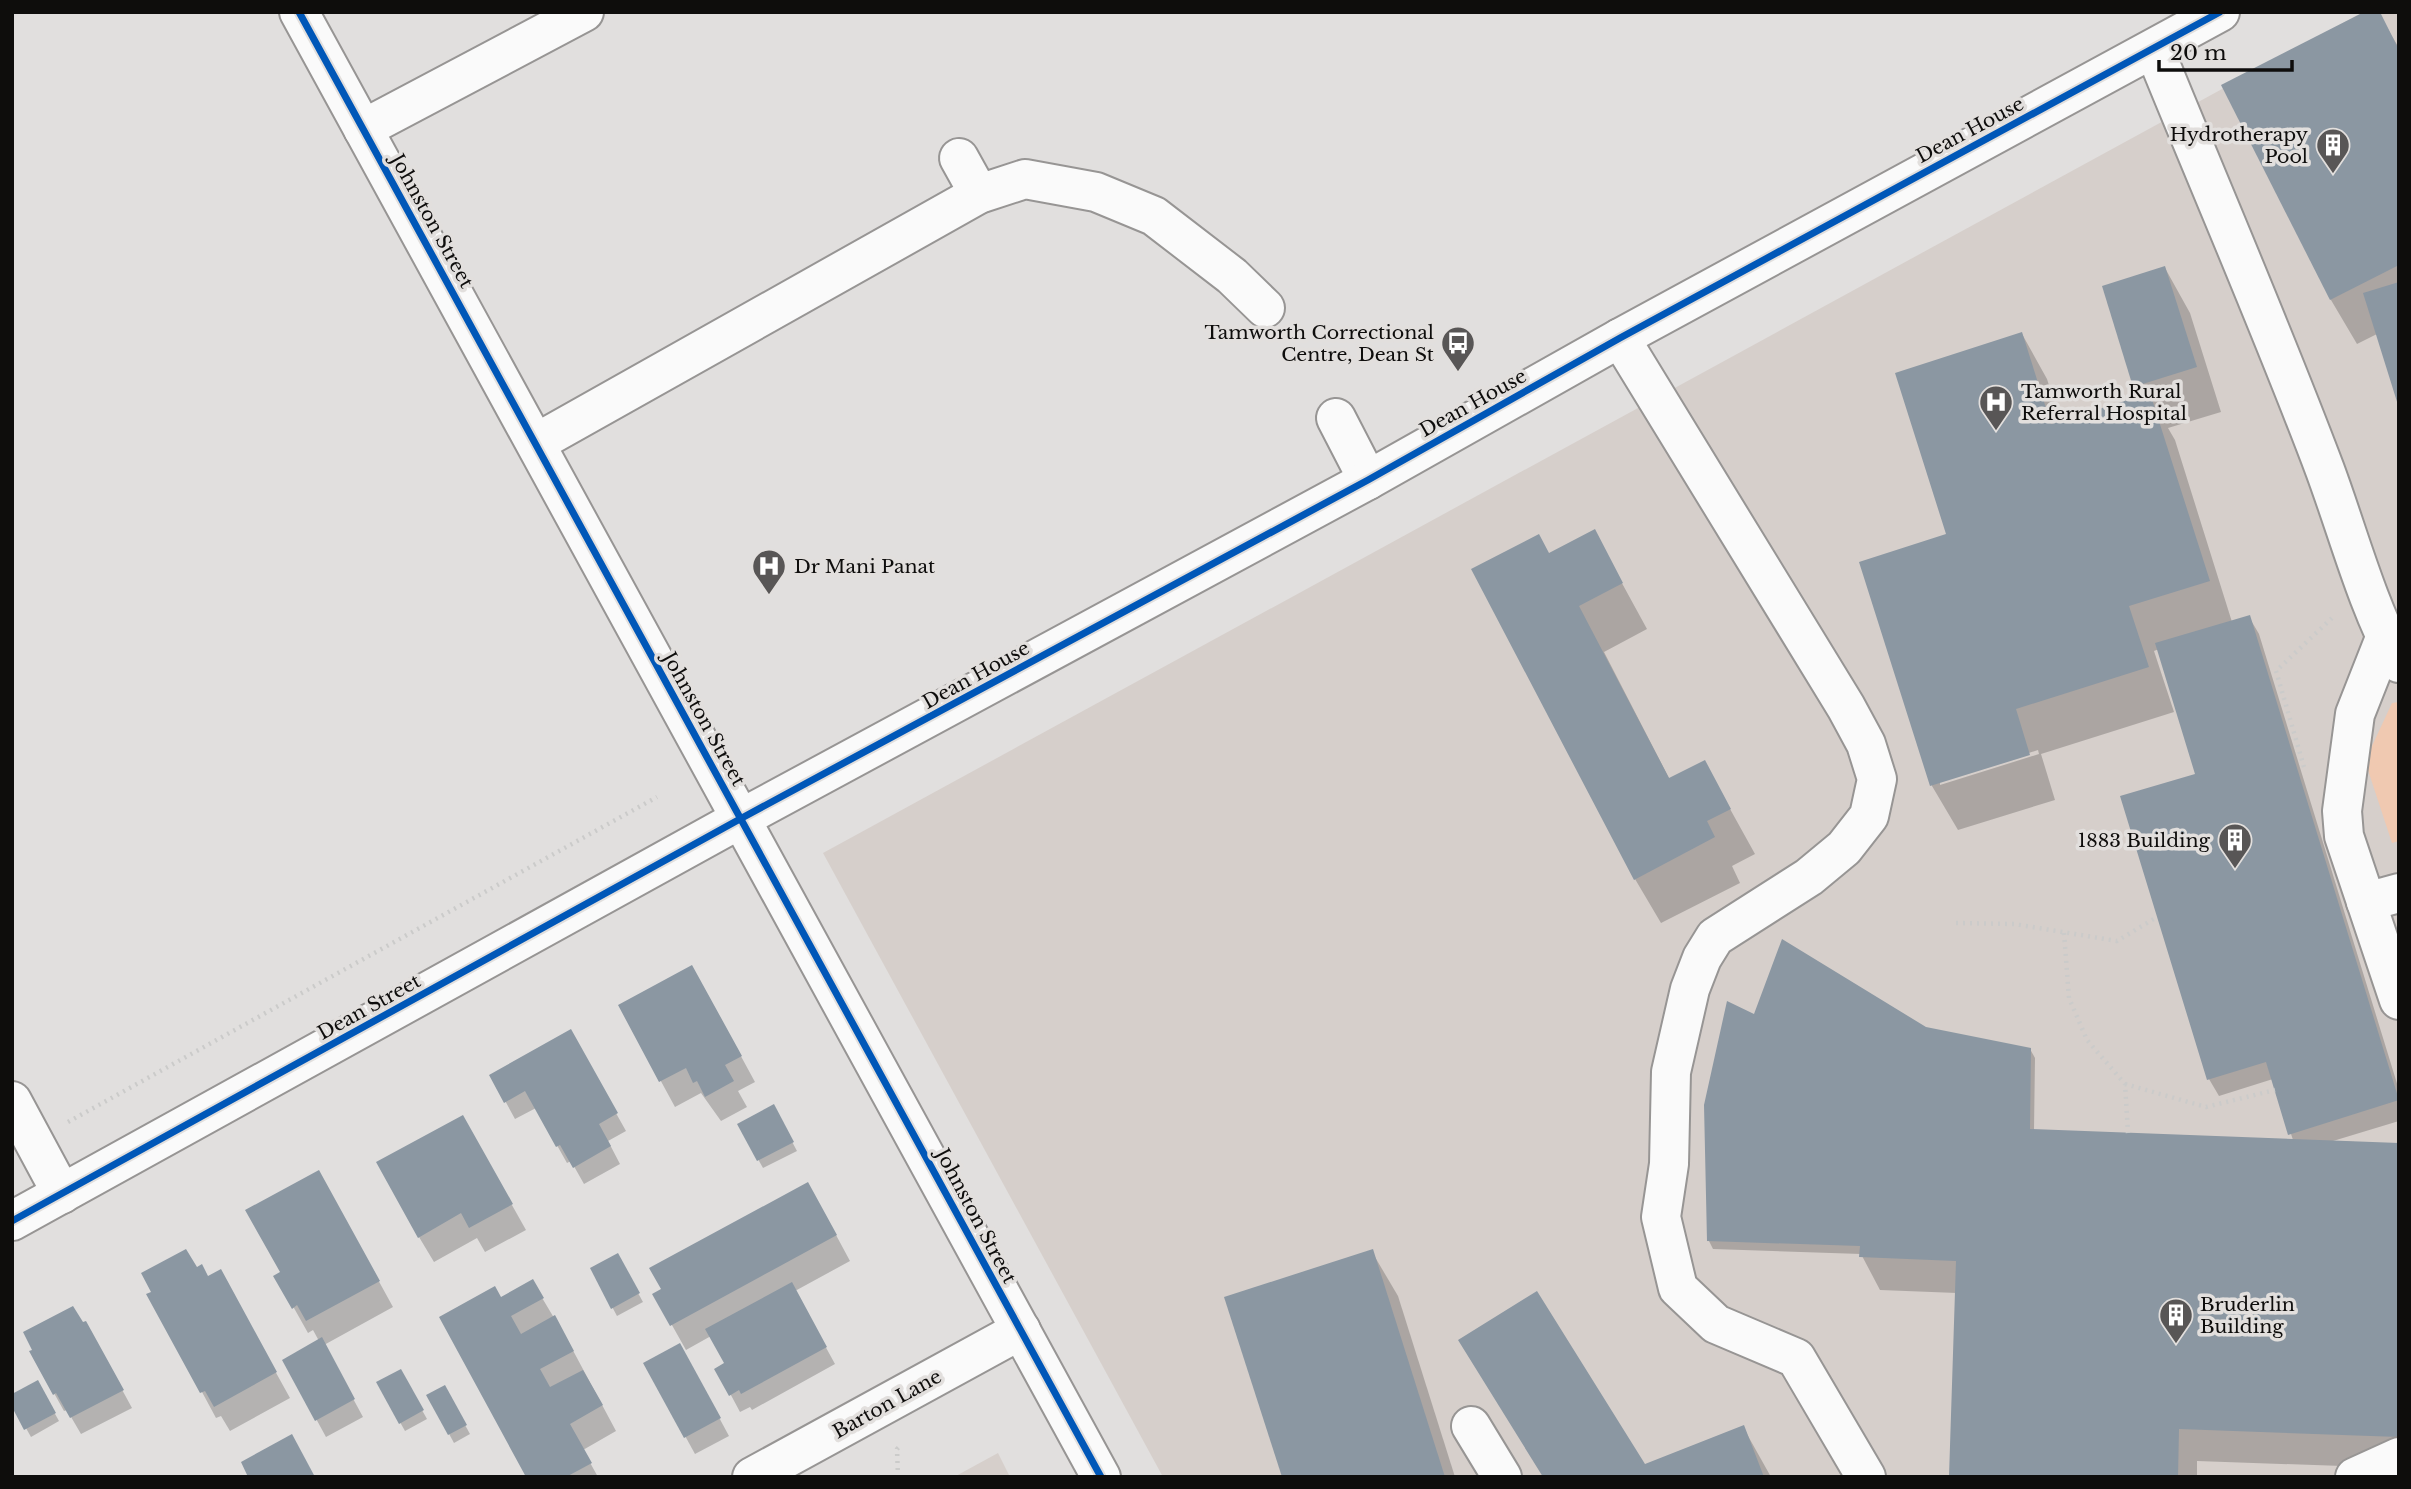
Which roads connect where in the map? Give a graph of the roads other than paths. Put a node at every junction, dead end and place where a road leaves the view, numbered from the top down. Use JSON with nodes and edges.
{"nodes":[{"id":1,"x":299,"y":12,"type":"edge"},
{"id":2,"x":584,"y":12,"type":"edge"},
{"id":3,"x":2220,"y":12,"type":"edge"},
{"id":4,"x":2154,"y":49,"type":"junction"},
{"id":5,"x":363,"y":129,"type":"junction"},
{"id":6,"x":959,"y":158,"type":"dead end"},
{"id":7,"x":979,"y":194,"type":"junction"},
{"id":8,"x":1265,"y":308,"type":"dead end"},
{"id":9,"x":1620,"y":338,"type":"junction"},
{"id":10,"x":1336,"y":418,"type":"dead end"},
{"id":11,"x":536,"y":443,"type":"junction"},
{"id":12,"x":1368,"y":480,"type":"junction"},
{"id":13,"x":2392,"y":650,"type":"edge"},
{"id":14,"x":740,"y":819,"type":"junction"},
{"id":15,"x":2383,"y":898,"type":"edge"},
{"id":16,"x":2399,"y":1000,"type":"edge"},
{"id":17,"x":12,"y":1101,"type":"edge"},
{"id":18,"x":62,"y":1194,"type":"junction"},
{"id":19,"x":12,"y":1221,"type":"edge"},
{"id":20,"x":1021,"y":1331,"type":"junction"},
{"id":21,"x":1471,"y":1426,"type":"dead end"},
{"id":22,"x":2399,"y":1457,"type":"edge"},
{"id":23,"x":752,"y":1477,"type":"edge"},
{"id":24,"x":1101,"y":1477,"type":"edge"},
{"id":25,"x":1502,"y":1477,"type":"edge"},
{"id":26,"x":1866,"y":1477,"type":"edge"},
{"id":27,"x":2355,"y":1477,"type":"edge"}],
"edges":[{"from":1,"to":5,"type":"street","name":"Johnston Street"},
{"from":2,"to":5,"type":"street"},
{"from":3,"to":4,"type":"street","name":"Dean House"},
{"from":4,"to":9,"type":"street","name":"Dean House"},
{"from":4,"to":13,"type":"street"},
{"from":5,"to":11,"type":"street","name":"Johnston Street"},
{"from":6,"to":7,"type":"street"},
{"from":7,"to":8,"type":"street"},
{"from":7,"to":11,"type":"street"},
{"from":9,"to":12,"type":"street","name":"Dean House"},
{"from":9,"to":26,"type":"street"},
{"from":10,"to":12,"type":"street"},
{"from":11,"to":14,"type":"street","name":"Johnston Street"},
{"from":12,"to":14,"type":"street","name":"Dean House"},
{"from":13,"to":15,"type":"street"},
{"from":14,"to":18,"type":"street","name":"Dean Street"},
{"from":14,"to":20,"type":"street","name":"Johnston Street"},
{"from":15,"to":16,"type":"street"},
{"from":17,"to":18,"type":"street"},
{"from":18,"to":19,"type":"street","name":"Dean Street"},
{"from":20,"to":23,"type":"street","name":"Barton Lane"},
{"from":20,"to":24,"type":"street","name":"Johnston Street"},
{"from":21,"to":25,"type":"street"},
{"from":22,"to":27,"type":"street"}]}
